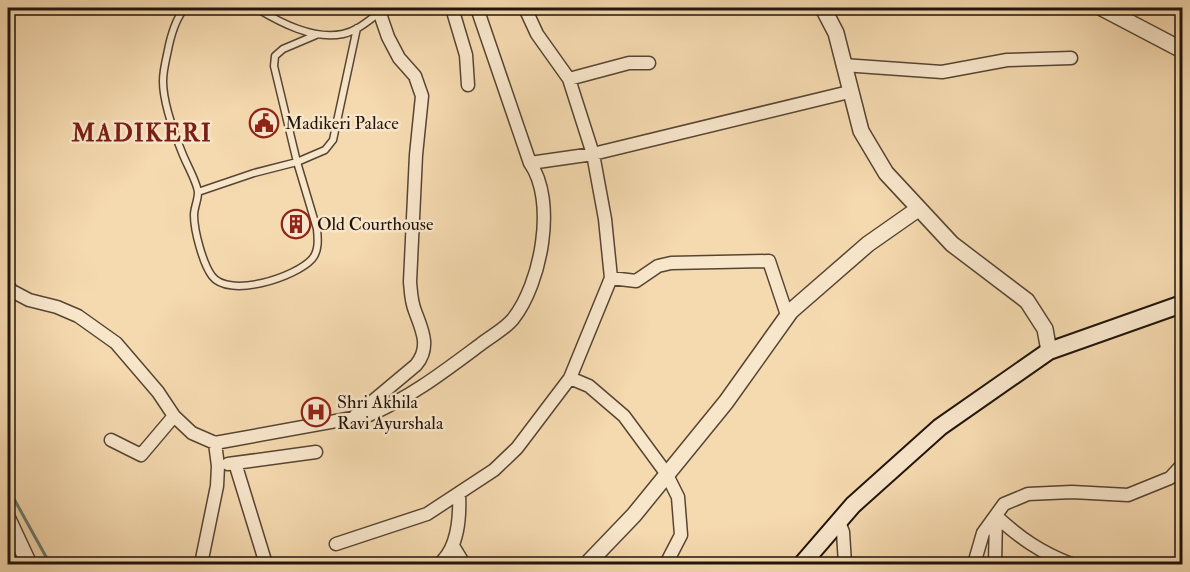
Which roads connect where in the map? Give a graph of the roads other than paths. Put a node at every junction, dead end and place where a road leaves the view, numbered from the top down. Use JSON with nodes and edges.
{"nodes":[{"id":1,"x":185,"y":8,"type":"edge"},
{"id":2,"x":256,"y":8,"type":"edge"},
{"id":3,"x":453,"y":8,"type":"edge"},
{"id":4,"x":477,"y":8,"type":"edge"},
{"id":5,"x":525,"y":8,"type":"edge"},
{"id":6,"x":823,"y":8,"type":"edge"},
{"id":7,"x":1102,"y":8,"type":"edge"},
{"id":8,"x":379,"y":10,"type":"edge"},
{"id":9,"x":357,"y":28,"type":"junction"},
{"id":10,"x":316,"y":35,"type":"junction"},
{"id":11,"x":1182,"y":50,"type":"edge"},
{"id":12,"x":1071,"y":58,"type":"dead end"},
{"id":13,"x":649,"y":63,"type":"dead end"},
{"id":14,"x":843,"y":65,"type":"junction"},
{"id":15,"x":569,"y":79,"type":"junction"},
{"id":16,"x":468,"y":85,"type":"dead end"},
{"id":17,"x":849,"y":92,"type":"junction"},
{"id":18,"x":593,"y":154,"type":"junction"},
{"id":19,"x":297,"y":162,"type":"junction"},
{"id":20,"x":530,"y":163,"type":"junction"},
{"id":21,"x":198,"y":192,"type":"junction"},
{"id":22,"x":918,"y":209,"type":"junction"},
{"id":23,"x":611,"y":278,"type":"junction"},
{"id":24,"x":8,"y":286,"type":"edge"},
{"id":25,"x":1182,"y":304,"type":"edge"},
{"id":26,"x":787,"y":315,"type":"junction"},
{"id":27,"x":1049,"y":351,"type":"junction"},
{"id":28,"x":570,"y":378,"type":"junction"},
{"id":29,"x":174,"y":416,"type":"junction"},
{"id":30,"x":353,"y":418,"type":"junction"},
{"id":31,"x":111,"y":440,"type":"dead end"},
{"id":32,"x":215,"y":443,"type":"junction"},
{"id":33,"x":316,"y":452,"type":"dead end"},
{"id":34,"x":235,"y":464,"type":"junction"},
{"id":35,"x":1182,"y":465,"type":"edge"},
{"id":36,"x":218,"y":466,"type":"junction"},
{"id":37,"x":666,"y":473,"type":"junction"},
{"id":38,"x":459,"y":493,"type":"junction"},
{"id":39,"x":996,"y":516,"type":"junction"},
{"id":40,"x":8,"y":519,"type":"edge"},
{"id":41,"x":839,"y":522,"type":"junction"},
{"id":42,"x":336,"y":544,"type":"dead end"},
{"id":43,"x":453,"y":546,"type":"junction"},
{"id":44,"x":29,"y":564,"type":"edge"},
{"id":45,"x":201,"y":564,"type":"edge"},
{"id":46,"x":266,"y":564,"type":"edge"},
{"id":47,"x":439,"y":564,"type":"edge"},
{"id":48,"x":464,"y":564,"type":"edge"},
{"id":49,"x":587,"y":564,"type":"edge"},
{"id":50,"x":666,"y":564,"type":"edge"},
{"id":51,"x":802,"y":564,"type":"edge"},
{"id":52,"x":845,"y":564,"type":"edge"},
{"id":53,"x":974,"y":564,"type":"edge"},
{"id":54,"x":995,"y":564,"type":"edge"},
{"id":55,"x":1071,"y":564,"type":"edge"}],
"edges":[{"from":1,"to":21,"type":"lane"},
{"from":2,"to":10,"type":"lane"},
{"from":3,"to":16,"type":"street"},
{"from":4,"to":20,"type":"street"},
{"from":5,"to":15,"type":"street"},
{"from":6,"to":14,"type":"street"},
{"from":7,"to":11,"type":"street"},
{"from":8,"to":9,"type":"lane"},
{"from":8,"to":30,"type":"street"},
{"from":9,"to":10,"type":"lane"},
{"from":9,"to":19,"type":"lane"},
{"from":10,"to":19,"type":"lane"},
{"from":12,"to":14,"type":"street"},
{"from":13,"to":15,"type":"street"},
{"from":14,"to":17,"type":"street"},
{"from":15,"to":18,"type":"street"},
{"from":17,"to":18,"type":"street"},
{"from":17,"to":22,"type":"street"},
{"from":18,"to":20,"type":"street"},
{"from":18,"to":23,"type":"street"},
{"from":19,"to":21,"type":"lane"},
{"from":19,"to":21,"type":"lane"},
{"from":20,"to":30,"type":"street"},
{"from":22,"to":26,"type":"street"},
{"from":22,"to":27,"type":"street"},
{"from":23,"to":26,"type":"street"},
{"from":23,"to":28,"type":"street"},
{"from":24,"to":29,"type":"street"},
{"from":25,"to":27,"type":"main road"},
{"from":26,"to":37,"type":"street"},
{"from":27,"to":41,"type":"main road"},
{"from":28,"to":37,"type":"street"},
{"from":28,"to":38,"type":"street"},
{"from":29,"to":31,"type":"street"},
{"from":29,"to":32,"type":"street"},
{"from":30,"to":32,"type":"street"},
{"from":32,"to":36,"type":"street"},
{"from":33,"to":34,"type":"street"},
{"from":34,"to":36,"type":"street"},
{"from":34,"to":46,"type":"street"},
{"from":35,"to":39,"type":"street"},
{"from":36,"to":45,"type":"street"},
{"from":37,"to":49,"type":"street"},
{"from":37,"to":50,"type":"street"},
{"from":38,"to":42,"type":"street"},
{"from":38,"to":43,"type":"street"},
{"from":39,"to":53,"type":"street"},
{"from":39,"to":54,"type":"street"},
{"from":39,"to":55,"type":"street"},
{"from":40,"to":44,"type":"street"},
{"from":41,"to":51,"type":"main road"},
{"from":41,"to":52,"type":"street"},
{"from":43,"to":47,"type":"street"},
{"from":43,"to":48,"type":"street"}]}
